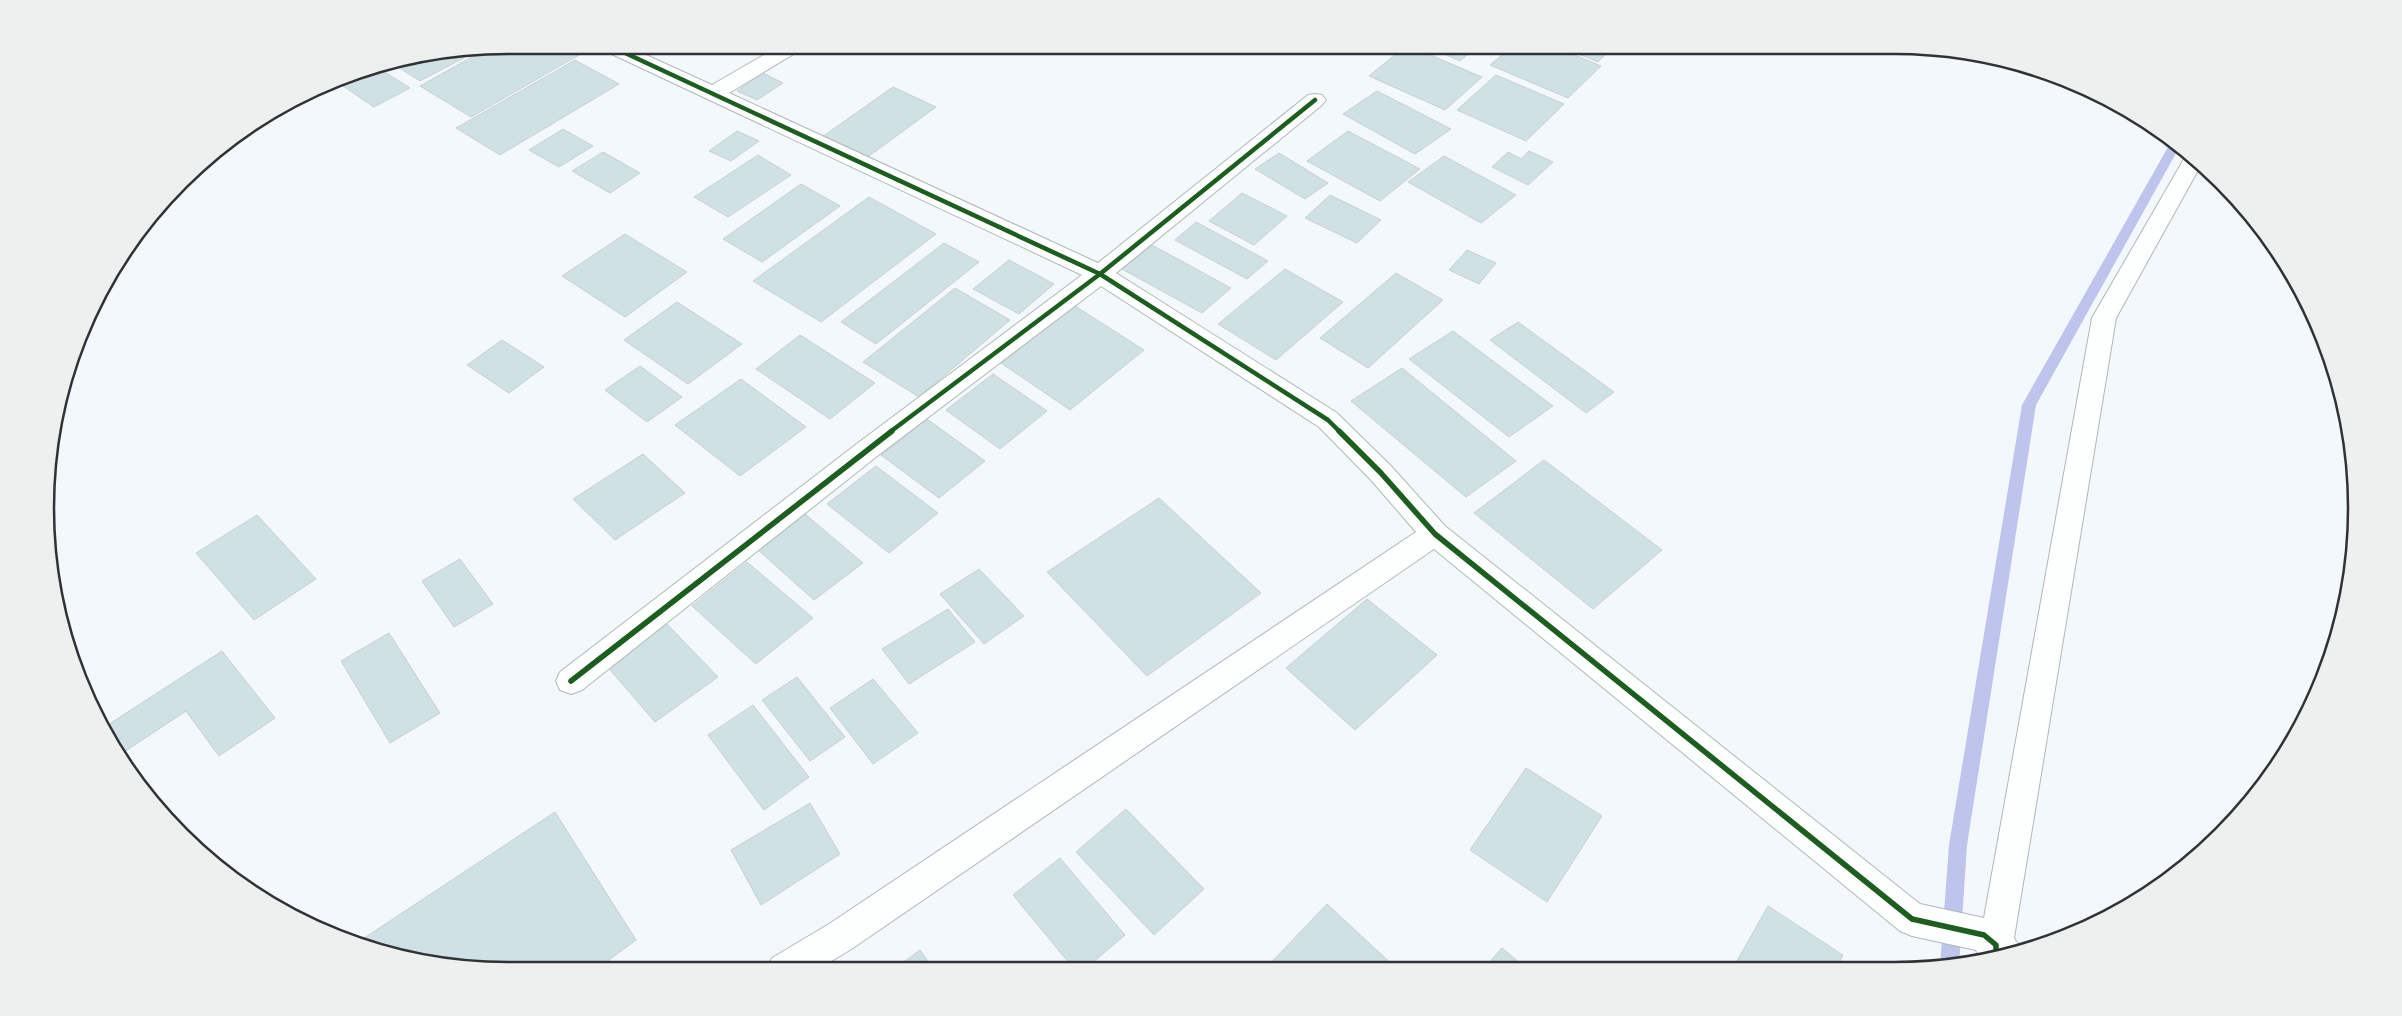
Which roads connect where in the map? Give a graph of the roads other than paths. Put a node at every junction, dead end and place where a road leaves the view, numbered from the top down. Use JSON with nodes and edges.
{"nodes":[{"id":1,"x":627,"y":54,"type":"edge"},
{"id":2,"x":780,"y":54,"type":"edge"},
{"id":3,"x":712,"y":94,"type":"junction"},
{"id":4,"x":1315,"y":100,"type":"dead end"},
{"id":5,"x":2191,"y":164,"type":"edge"},
{"id":6,"x":1100,"y":274,"type":"junction"},
{"id":7,"x":1435,"y":534,"type":"junction"},
{"id":8,"x":571,"y":681,"type":"dead end"},
{"id":9,"x":1995,"y":947,"type":"edge"},
{"id":10,"x":797,"y":962,"type":"edge"}],
"edges":[{"from":1,"to":3,"type":"street"},
{"from":2,"to":3,"type":"street"},
{"from":3,"to":6,"type":"street"},
{"from":4,"to":6,"type":"street"},
{"from":5,"to":9,"type":"street"},
{"from":6,"to":7,"type":"street"},
{"from":6,"to":8,"type":"street"},
{"from":7,"to":9,"type":"street"},
{"from":7,"to":10,"type":"street"}]}
